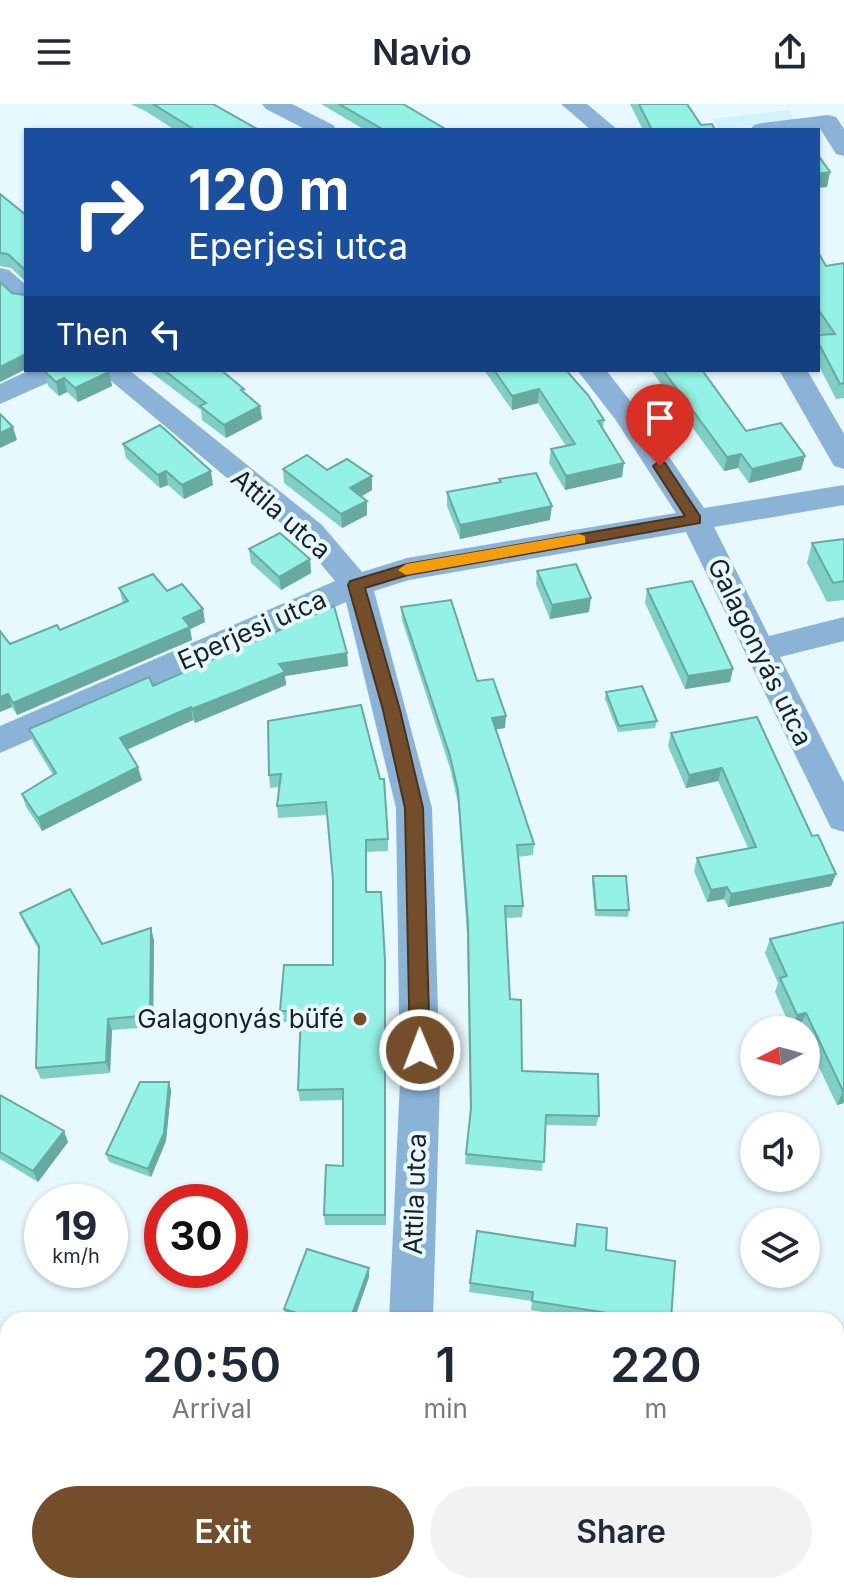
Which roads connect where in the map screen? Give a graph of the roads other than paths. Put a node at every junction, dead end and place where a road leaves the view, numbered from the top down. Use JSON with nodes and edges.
{"nodes":[{"id":1,"x":274,"y":104,"type":"edge"},
{"id":2,"x":573,"y":104,"type":"edge"},
{"id":3,"x":321,"y":128,"type":"edge"},
{"id":4,"x":603,"y":128,"type":"edge"},
{"id":5,"x":778,"y":128,"type":"edge"},
{"id":6,"x":844,"y":149,"type":"edge"},
{"id":7,"x":0,"y":276,"type":"edge"},
{"id":8,"x":24,"y":296,"type":"edge"},
{"id":9,"x":49,"y":372,"type":"edge"},
{"id":10,"x":114,"y":372,"type":"edge"},
{"id":11,"x":593,"y":372,"type":"edge"},
{"id":12,"x":794,"y":372,"type":"edge"},
{"id":13,"x":0,"y":395,"type":"edge"},
{"id":14,"x":843,"y":454,"type":"edge"},
{"id":15,"x":844,"y":495,"type":"edge"},
{"id":16,"x":695,"y":519,"type":"junction"},
{"id":17,"x":356,"y":585,"type":"junction"},
{"id":18,"x":844,"y":629,"type":"edge"},
{"id":19,"x":760,"y":650,"type":"junction"},
{"id":20,"x":0,"y":740,"type":"edge"},
{"id":21,"x":844,"y":818,"type":"edge"},
{"id":22,"x":411,"y":1312,"type":"edge"}],
"edges":[{"from":1,"to":3,"type":"street"},
{"from":2,"to":4,"type":"street"},
{"from":5,"to":6,"type":"street"},
{"from":7,"to":8,"type":"street"},
{"from":9,"to":13,"type":"street"},
{"from":10,"to":17,"type":"street","name":"Attila utca"},
{"from":11,"to":16,"type":"street","name":"Galagonyás utca"},
{"from":12,"to":14,"type":"street"},
{"from":15,"to":16,"type":"street","name":"Eperjesi utca"},
{"from":16,"to":17,"type":"street","name":"Eperjesi utca"},
{"from":16,"to":19,"type":"street","name":"Galagonyás utca"},
{"from":17,"to":20,"type":"street","name":"Eperjesi utca"},
{"from":17,"to":22,"type":"street","name":"Attila utca"},
{"from":18,"to":19,"type":"street"},
{"from":19,"to":21,"type":"street","name":"Galagonyás utca"}]}
